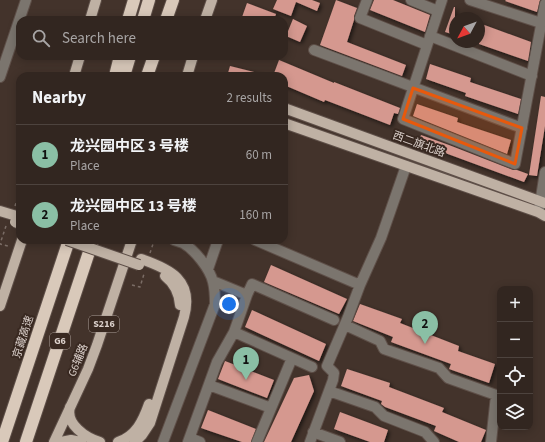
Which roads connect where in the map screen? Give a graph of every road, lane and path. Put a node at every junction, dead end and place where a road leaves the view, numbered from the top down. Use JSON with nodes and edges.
{"nodes":[{"id":1,"x":26,"y":0,"type":"edge"},
{"id":2,"x":96,"y":0,"type":"edge"},
{"id":3,"x":134,"y":0,"type":"edge"},
{"id":4,"x":149,"y":0,"type":"edge"},
{"id":5,"x":173,"y":0,"type":"edge"},
{"id":6,"x":212,"y":0,"type":"edge"},
{"id":7,"x":367,"y":0,"type":"edge"},
{"id":8,"x":411,"y":0,"type":"edge"},
{"id":9,"x":442,"y":0,"type":"edge"},
{"id":10,"x":470,"y":0,"type":"edge"},
{"id":11,"x":545,"y":4,"type":"edge"},
{"id":12,"x":438,"y":10,"type":"junction"},
{"id":13,"x":21,"y":16,"type":"edge"},
{"id":14,"x":91,"y":16,"type":"edge"},
{"id":15,"x":129,"y":16,"type":"edge"},
{"id":16,"x":143,"y":16,"type":"edge"},
{"id":17,"x":167,"y":16,"type":"edge"},
{"id":18,"x":206,"y":16,"type":"edge"},
{"id":19,"x":542,"y":23,"type":"junction"},
{"id":20,"x":16,"y":30,"type":"edge"},
{"id":21,"x":428,"y":41,"type":"junction"},
{"id":22,"x":314,"y":50,"type":"dead end"},
{"id":23,"x":79,"y":60,"type":"edge"},
{"id":24,"x":119,"y":60,"type":"edge"},
{"id":25,"x":129,"y":60,"type":"edge"},
{"id":26,"x":153,"y":60,"type":"edge"},
{"id":27,"x":192,"y":60,"type":"edge"},
{"id":28,"x":75,"y":72,"type":"edge"},
{"id":29,"x":116,"y":72,"type":"edge"},
{"id":30,"x":125,"y":72,"type":"edge"},
{"id":31,"x":149,"y":72,"type":"edge"},
{"id":32,"x":190,"y":72,"type":"edge"},
{"id":33,"x":532,"y":76,"type":"junction"},
{"id":34,"x":0,"y":77,"type":"edge"},
{"id":35,"x":413,"y":88,"type":"junction"},
{"id":36,"x":288,"y":109,"type":"edge"},
{"id":37,"x":288,"y":124,"type":"edge"},
{"id":38,"x":522,"y":128,"type":"junction"},
{"id":39,"x":406,"y":166,"type":"junction"},
{"id":40,"x":545,"y":172,"type":"edge"},
{"id":41,"x":543,"y":202,"type":"edge"},
{"id":42,"x":0,"y":211,"type":"edge"},
{"id":43,"x":542,"y":214,"type":"edge"},
{"id":44,"x":0,"y":217,"type":"edge"},
{"id":45,"x":15,"y":219,"type":"edge"},
{"id":46,"x":21,"y":244,"type":"edge"},
{"id":47,"x":67,"y":244,"type":"edge"},
{"id":48,"x":81,"y":244,"type":"edge"},
{"id":49,"x":92,"y":244,"type":"edge"},
{"id":50,"x":92,"y":244,"type":"edge"},
{"id":51,"x":96,"y":244,"type":"edge"},
{"id":52,"x":131,"y":244,"type":"edge"},
{"id":53,"x":153,"y":244,"type":"edge"},
{"id":54,"x":184,"y":244,"type":"edge"},
{"id":55,"x":217,"y":244,"type":"edge"},
{"id":56,"x":265,"y":244,"type":"edge"},
{"id":57,"x":8,"y":246,"type":"dead end"},
{"id":58,"x":144,"y":263,"type":"junction"},
{"id":59,"x":208,"y":270,"type":"junction"},
{"id":60,"x":132,"y":285,"type":"dead end"},
{"id":61,"x":360,"y":285,"type":"junction"},
{"id":62,"x":214,"y":287,"type":"junction"},
{"id":63,"x":247,"y":295,"type":"junction"},
{"id":64,"x":0,"y":306,"type":"edge"},
{"id":65,"x":70,"y":311,"type":"dead end"},
{"id":66,"x":334,"y":320,"type":"dead end"},
{"id":67,"x":345,"y":325,"type":"junction"},
{"id":68,"x":234,"y":332,"type":"junction"},
{"id":69,"x":292,"y":358,"type":"junction"},
{"id":70,"x":312,"y":367,"type":"dead end"},
{"id":71,"x":209,"y":385,"type":"junction"},
{"id":72,"x":329,"y":391,"type":"junction"},
{"id":73,"x":70,"y":406,"type":"junction"},
{"id":74,"x":271,"y":408,"type":"junction"},
{"id":75,"x":312,"y":437,"type":"edge"},
{"id":76,"x":189,"y":440,"type":"edge"},
{"id":77,"x":2,"y":442,"type":"edge"},
{"id":78,"x":26,"y":442,"type":"edge"},
{"id":79,"x":54,"y":442,"type":"edge"},
{"id":80,"x":61,"y":442,"type":"edge"},
{"id":81,"x":81,"y":442,"type":"edge"},
{"id":82,"x":100,"y":442,"type":"edge"},
{"id":83,"x":118,"y":442,"type":"edge"},
{"id":84,"x":135,"y":442,"type":"edge"},
{"id":85,"x":163,"y":442,"type":"edge"},
{"id":86,"x":200,"y":442,"type":"edge"},
{"id":87,"x":257,"y":442,"type":"edge"},
{"id":88,"x":340,"y":442,"type":"edge"},
{"id":89,"x":434,"y":442,"type":"edge"},
{"id":90,"x":491,"y":442,"type":"edge"}],
"edges":[{"from":1,"to":13,"type":"street"},
{"from":2,"to":14,"type":"main road"},
{"from":3,"to":15,"type":"highway"},
{"from":4,"to":16,"type":"highway"},
{"from":5,"to":17,"type":"highway"},
{"from":6,"to":18,"type":"main road"},
{"from":7,"to":21,"type":"street"},
{"from":8,"to":12,"type":"street"},
{"from":9,"to":12,"type":"street"},
{"from":10,"to":19,"type":"street"},
{"from":11,"to":19,"type":"street"},
{"from":12,"to":21,"type":"street"},
{"from":19,"to":33,"type":"street"},
{"from":20,"to":34,"type":"street"},
{"from":21,"to":33,"type":"street"},
{"from":21,"to":35,"type":"street"},
{"from":22,"to":35,"type":"street"},
{"from":23,"to":28,"type":"main road"},
{"from":24,"to":29,"type":"highway"},
{"from":25,"to":30,"type":"highway"},
{"from":26,"to":31,"type":"highway"},
{"from":27,"to":32,"type":"main road"},
{"from":33,"to":38,"type":"street"},
{"from":35,"to":38,"type":"street"},
{"from":35,"to":38,"type":"street"},
{"from":36,"to":41,"type":"main road","name":"西二旗北路"},
{"from":37,"to":39,"type":"main road"},
{"from":39,"to":43,"type":"main road"},
{"from":39,"to":61,"type":"street"},
{"from":40,"to":41,"type":"street"},
{"from":41,"to":43,"type":"street"},
{"from":42,"to":45,"type":"main road"},
{"from":44,"to":45,"type":"main road"},
{"from":45,"to":57,"type":"path"},
{"from":46,"to":64,"type":"main road"},
{"from":47,"to":77,"type":"highway","name":"京藏高速","number":"G6"},
{"from":48,"to":58,"type":"main road","bridge":true},
{"from":49,"to":65,"type":"highway","number":"G6"},
{"from":50,"to":78,"type":"highway","number":"G6"},
{"from":51,"to":58,"type":"main road"},
{"from":52,"to":73,"type":"main road","name":"G6辅路","number":"S216"},
{"from":53,"to":58,"type":"path"},
{"from":54,"to":59,"type":"street"},
{"from":55,"to":59,"type":"street"},
{"from":56,"to":61,"type":"street"},
{"from":58,"to":60,"type":"path"},
{"from":58,"to":83,"type":"main road"},
{"from":58,"to":84,"type":"main road"},
{"from":59,"to":62,"type":"street"},
{"from":61,"to":67,"type":"street"},
{"from":62,"to":63,"type":"street"},
{"from":62,"to":85,"type":"street"},
{"from":63,"to":66,"type":"street"},
{"from":63,"to":68,"type":"street"},
{"from":67,"to":72,"type":"street"},
{"from":67,"to":90,"type":"street"},
{"from":68,"to":69,"type":"street"},
{"from":68,"to":71,"type":"street"},
{"from":69,"to":70,"type":"street"},
{"from":69,"to":74,"type":"street"},
{"from":71,"to":74,"type":"street"},
{"from":71,"to":76,"type":"street"},
{"from":72,"to":75,"type":"street"},
{"from":72,"to":89,"type":"street"},
{"from":73,"to":79,"type":"main road","name":"G6辅路","number":"S216"},
{"from":73,"to":82,"type":"main road"},
{"from":74,"to":87,"type":"street"},
{"from":75,"to":88,"type":"street"},
{"from":76,"to":86,"type":"street"},
{"from":80,"to":81,"type":"main road"}]}
